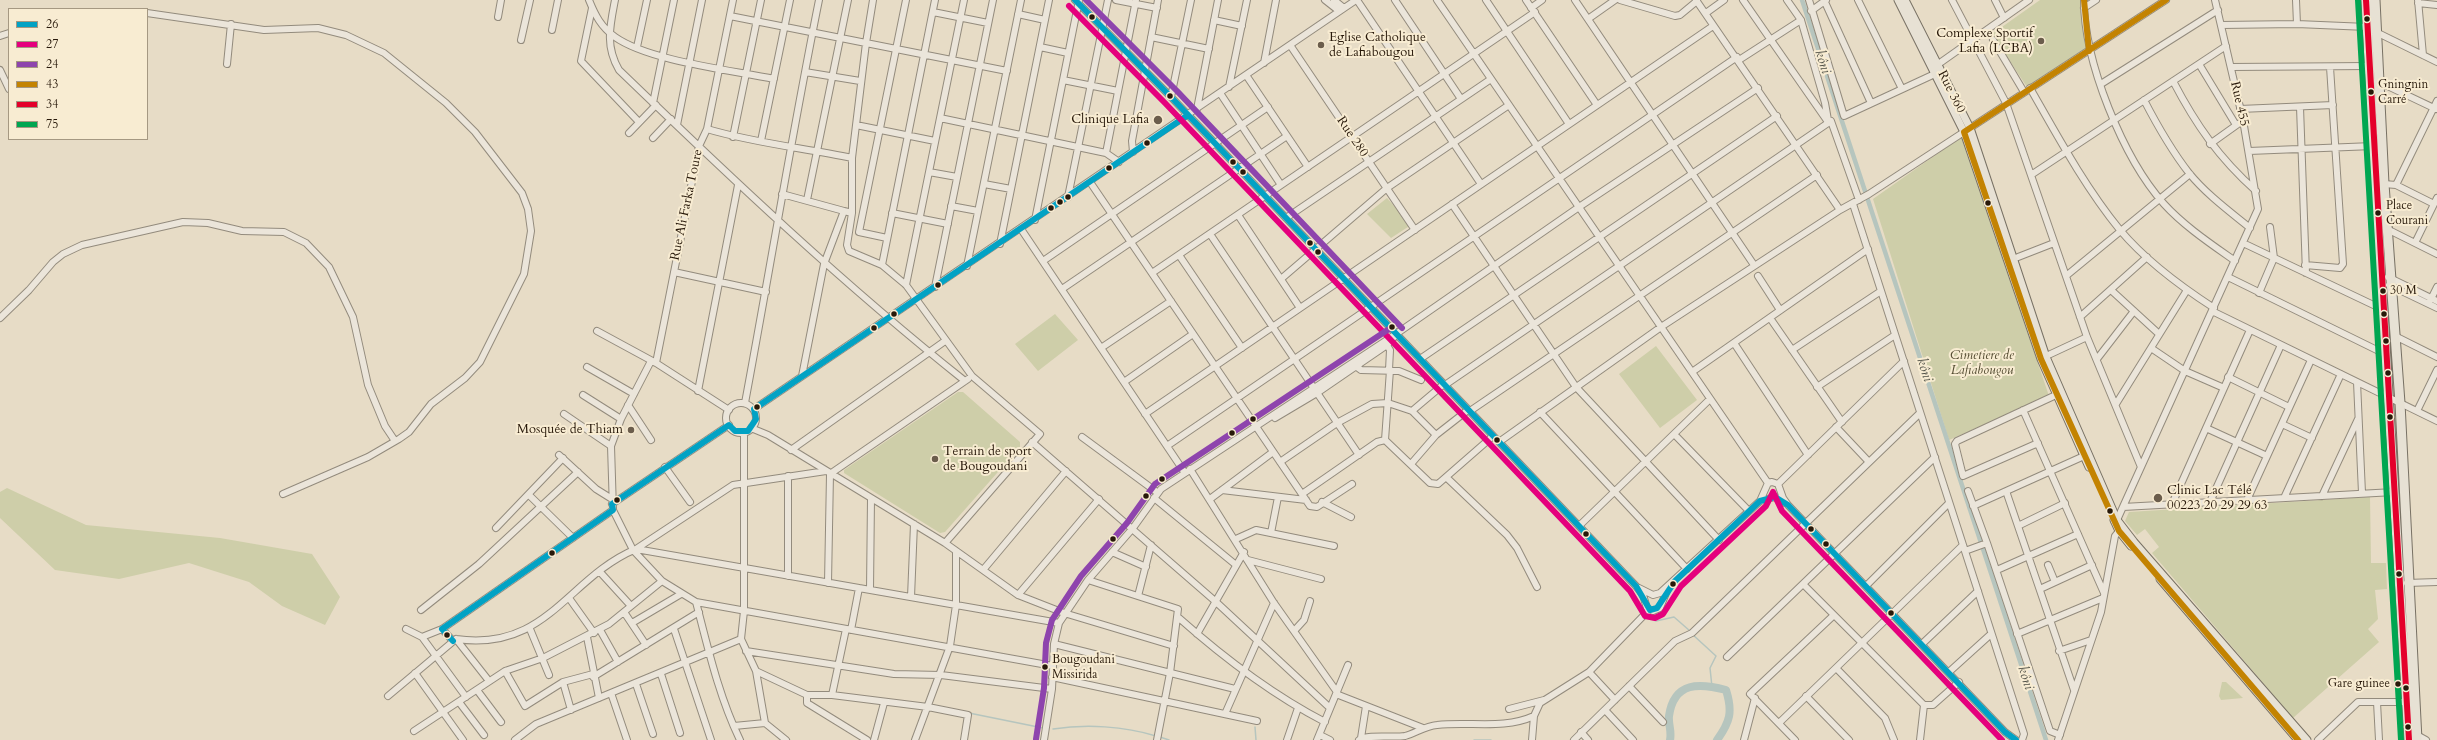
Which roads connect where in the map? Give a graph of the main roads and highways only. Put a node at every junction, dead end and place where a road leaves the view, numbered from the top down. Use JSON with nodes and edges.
{"nodes":[{"id":1,"x":1898,"y":0,"type":"edge"},
{"id":2,"x":1905,"y":0,"type":"edge"},
{"id":3,"x":2366,"y":0,"type":"edge"},
{"id":4,"x":2375,"y":0,"type":"edge"},
{"id":5,"x":1937,"y":70,"type":"junction"},
{"id":6,"x":2374,"y":81,"type":"junction"},
{"id":7,"x":1967,"y":130,"type":"junction"},
{"id":8,"x":2043,"y":358,"type":"junction"},
{"id":9,"x":2116,"y":520,"type":"junction"},
{"id":10,"x":2411,"y":702,"type":"junction"},
{"id":11,"x":2414,"y":738,"type":"edge"},
{"id":12,"x":2298,"y":740,"type":"edge"},
{"id":13,"x":2307,"y":740,"type":"edge"}],
"edges":[{"from":1,"to":5,"type":"main road","name":"Rue 360"},
{"from":2,"to":5,"type":"main road","name":"Rue 360"},
{"from":3,"to":6,"type":"highway"},
{"from":4,"to":6,"type":"highway"},
{"from":5,"to":7,"type":"main road","name":"Rue 360"},
{"from":6,"to":10,"type":"highway"},
{"from":6,"to":10,"type":"highway"},
{"from":7,"to":8,"type":"main road","name":"Rue 360"},
{"from":7,"to":8,"type":"main road","name":"Rue 360"},
{"from":8,"to":9,"type":"main road","name":"Rue 360"},
{"from":8,"to":9,"type":"main road","name":"Rue 360"},
{"from":9,"to":12,"type":"main road","name":"Rue 360"},
{"from":9,"to":13,"type":"main road","name":"Rue 360"},
{"from":10,"to":11,"type":"highway"}]}
